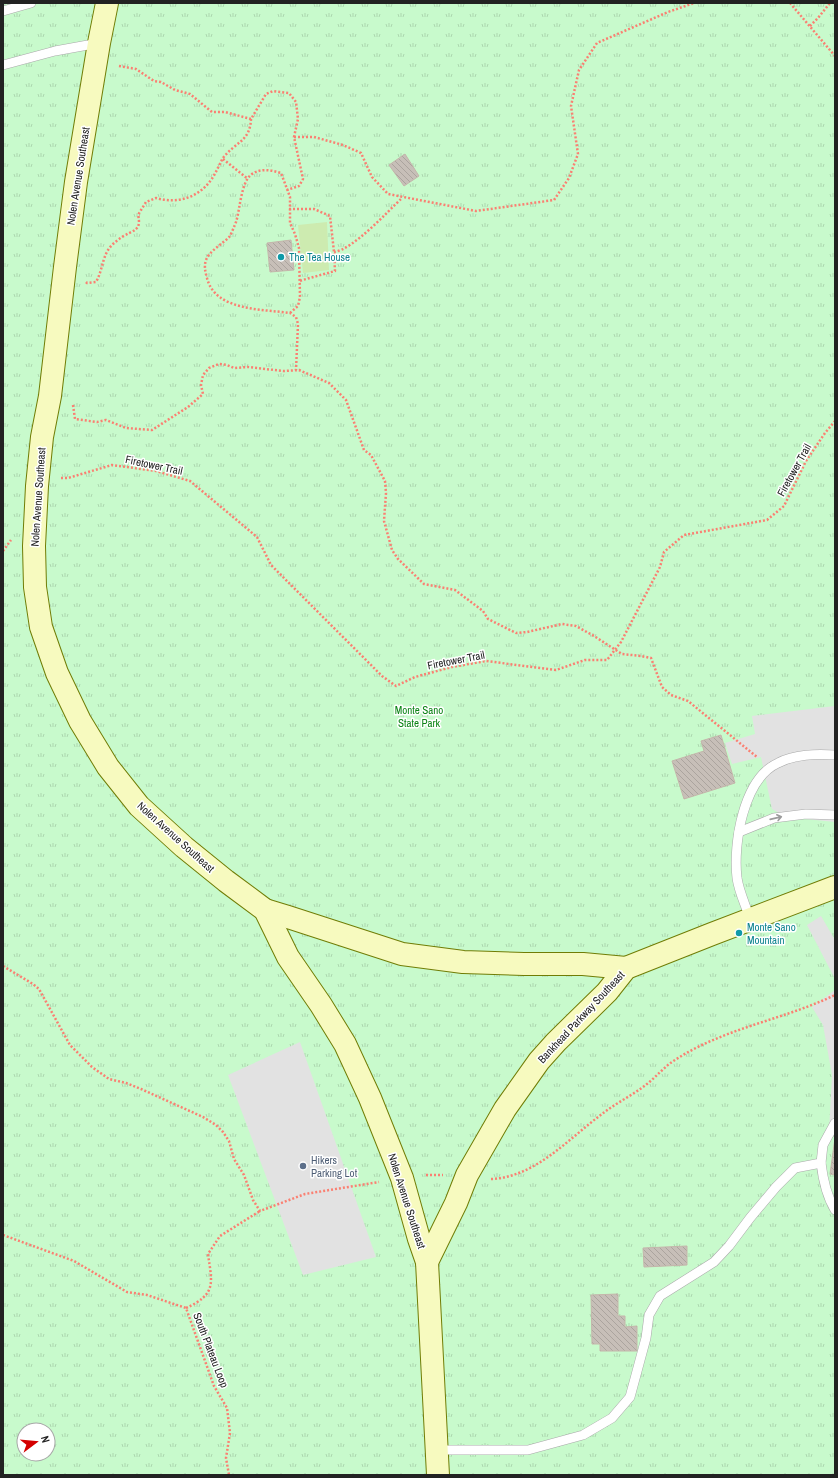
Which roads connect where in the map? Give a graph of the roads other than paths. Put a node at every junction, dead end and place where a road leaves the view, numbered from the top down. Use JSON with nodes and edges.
{"nodes":[{"id":1,"x":31,"y":3,"type":"edge"},
{"id":2,"x":107,"y":3,"type":"edge"},
{"id":3,"x":3,"y":11,"type":"edge"},
{"id":4,"x":98,"y":53,"type":"junction"},
{"id":5,"x":3,"y":65,"type":"edge"},
{"id":6,"x":835,"y":755,"type":"edge"},
{"id":7,"x":835,"y":814,"type":"edge"},
{"id":8,"x":740,"y":832,"type":"junction"},
{"id":9,"x":835,"y":887,"type":"edge"},
{"id":10,"x":266,"y":910,"type":"junction"},
{"id":11,"x":750,"y":919,"type":"junction"},
{"id":12,"x":626,"y":968,"type":"junction"},
{"id":13,"x":835,"y":1123,"type":"edge"},
{"id":14,"x":821,"y":1163,"type":"junction"},
{"id":15,"x":835,"y":1210,"type":"edge"},
{"id":16,"x":427,"y":1262,"type":"junction"},
{"id":17,"x":436,"y":1450,"type":"junction"},
{"id":18,"x":438,"y":1475,"type":"edge"}],
"edges":[{"from":1,"to":3,"type":"lane"},
{"from":2,"to":4,"type":"street","name":"Nolen Avenue Southeast"},
{"from":4,"to":5,"type":"lane"},
{"from":4,"to":10,"type":"street","name":"Nolen Avenue Southeast"},
{"from":6,"to":8,"type":"lane"},
{"from":8,"to":7,"type":"lane","one_way":true},
{"from":8,"to":11,"type":"lane"},
{"from":9,"to":11,"type":"street","name":"Bankhead Parkway Southeast"},
{"from":10,"to":12,"type":"street","name":"Nolen Avenue Southeast"},
{"from":10,"to":16,"type":"street","name":"Nolen Avenue Southeast"},
{"from":11,"to":12,"type":"street","name":"Bankhead Parkway Southeast"},
{"from":12,"to":16,"type":"street","name":"Bankhead Parkway Southeast"},
{"from":13,"to":14,"type":"lane"},
{"from":14,"to":15,"type":"lane"},
{"from":14,"to":17,"type":"lane"},
{"from":16,"to":17,"type":"street","name":"Nolen Avenue Southeast"},
{"from":17,"to":18,"type":"street","name":"Nolen Avenue Southeast"}]}
